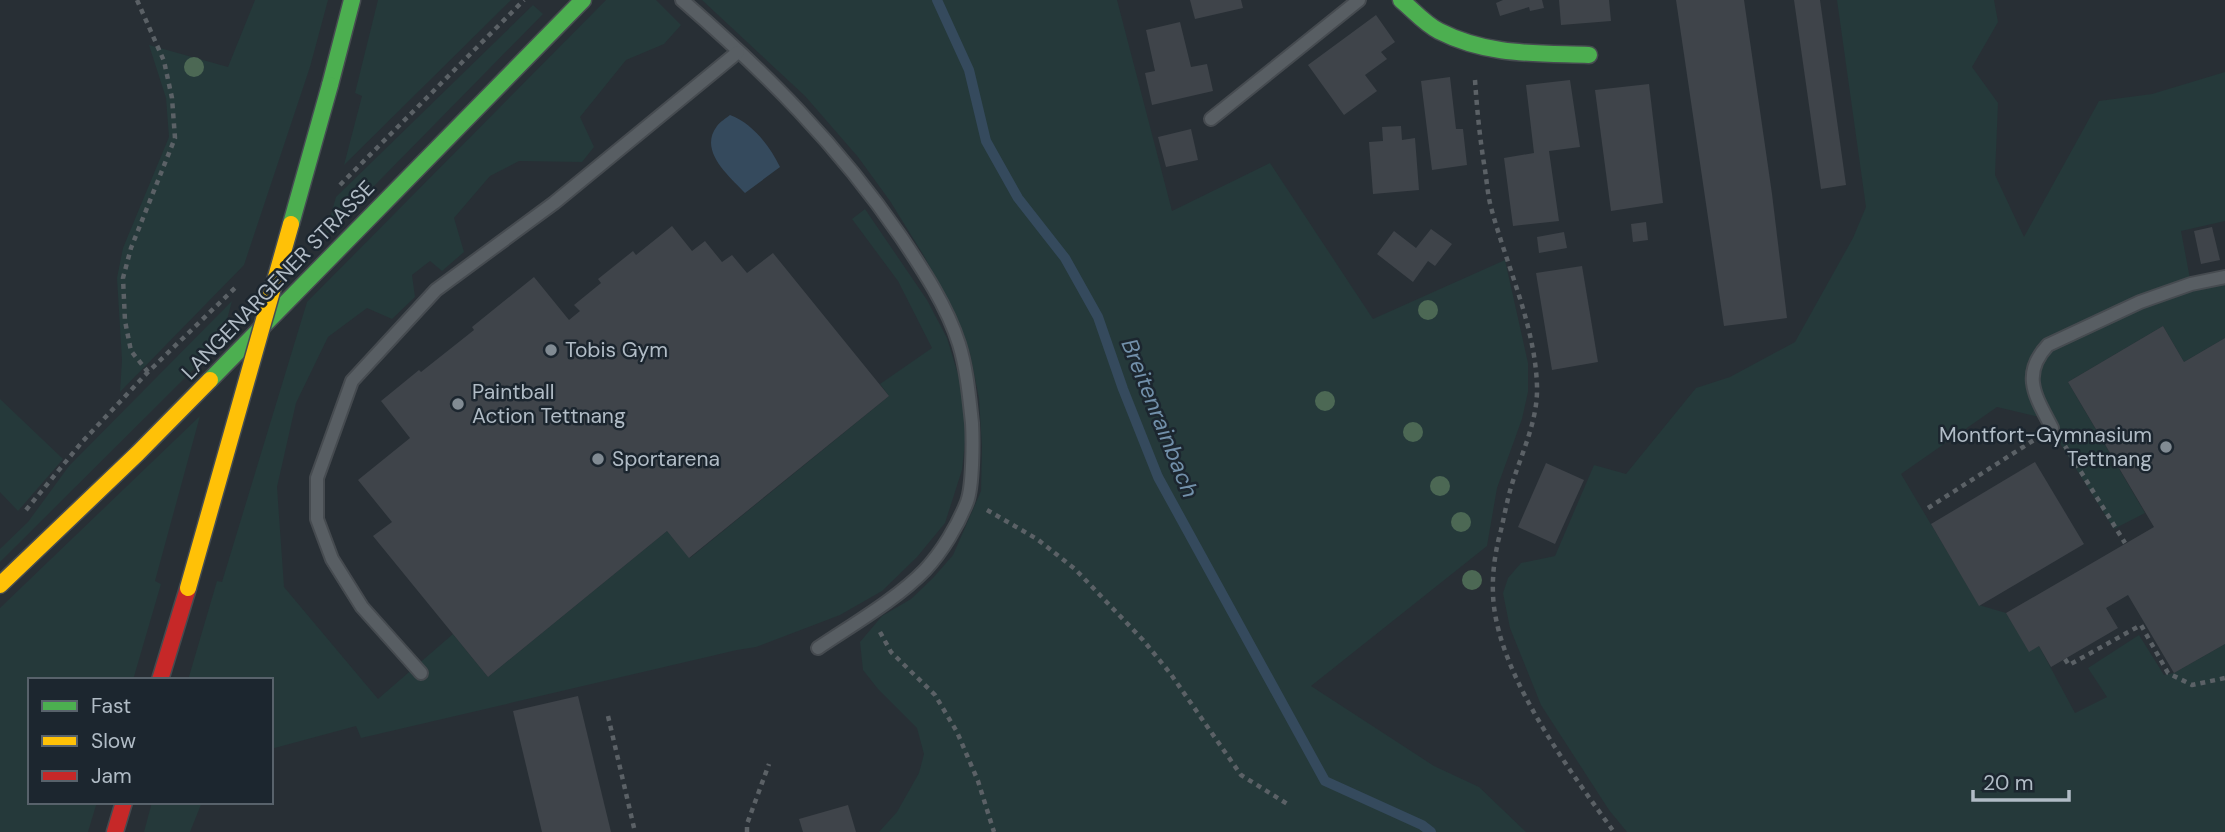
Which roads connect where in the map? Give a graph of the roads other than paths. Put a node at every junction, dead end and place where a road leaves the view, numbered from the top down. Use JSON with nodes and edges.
{"nodes":[{"id":1,"x":352,"y":0,"type":"edge"},
{"id":2,"x":583,"y":0,"type":"edge"},
{"id":3,"x":682,"y":0,"type":"edge"},
{"id":4,"x":1359,"y":0,"type":"edge"},
{"id":5,"x":1401,"y":0,"type":"edge"},
{"id":6,"x":738,"y":52,"type":"junction"},
{"id":7,"x":1589,"y":55,"type":"dead end"},
{"id":8,"x":1211,"y":119,"type":"dead end"},
{"id":9,"x":2225,"y":277,"type":"edge"},
{"id":10,"x":2052,"y":428,"type":"road end"},
{"id":11,"x":0,"y":585,"type":"edge"},
{"id":12,"x":818,"y":648,"type":"dead end"},
{"id":13,"x":421,"y":673,"type":"dead end"},
{"id":14,"x":161,"y":678,"type":"edge"},
{"id":15,"x":123,"y":804,"type":"edge"},
{"id":16,"x":115,"y":832,"type":"edge"}],
"edges":[{"from":1,"to":14,"type":"street","bridge":true},
{"from":2,"to":11,"type":"street","name":"LANGENARGENER STRASSE"},
{"from":3,"to":6,"type":"lane"},
{"from":4,"to":8,"type":"lane"},
{"from":5,"to":7,"type":"street"},
{"from":6,"to":12,"type":"lane"},
{"from":6,"to":13,"type":"lane"},
{"from":9,"to":10,"type":"lane"},
{"from":15,"to":16,"type":"street"}]}
